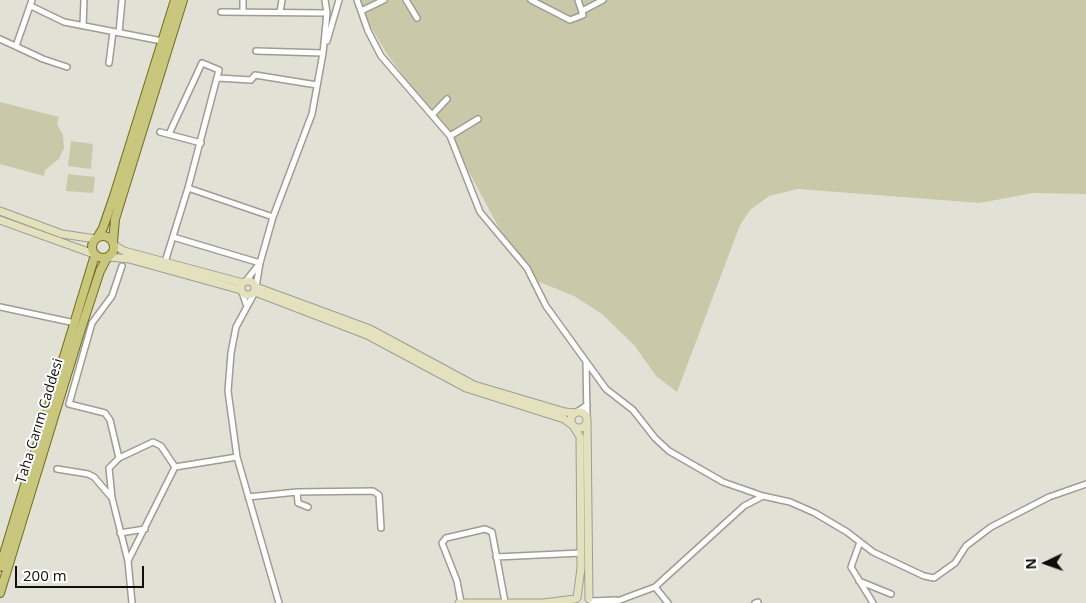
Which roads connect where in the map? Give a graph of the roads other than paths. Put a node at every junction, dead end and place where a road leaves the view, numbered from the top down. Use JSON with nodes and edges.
{"nodes":[{"id":1,"x":84,"y":0,"type":"edge"},
{"id":2,"x":122,"y":0,"type":"edge"},
{"id":3,"x":175,"y":0,"type":"edge"},
{"id":4,"x":183,"y":0,"type":"edge"},
{"id":5,"x":243,"y":0,"type":"edge"},
{"id":6,"x":282,"y":0,"type":"edge"},
{"id":7,"x":326,"y":0,"type":"edge"},
{"id":8,"x":339,"y":0,"type":"edge"},
{"id":9,"x":356,"y":0,"type":"edge"},
{"id":10,"x":384,"y":0,"type":"edge"},
{"id":11,"x":406,"y":0,"type":"edge"},
{"id":12,"x":532,"y":0,"type":"edge"},
{"id":13,"x":578,"y":0,"type":"edge"},
{"id":14,"x":603,"y":0,"type":"edge"},
{"id":15,"x":32,"y":3,"type":"edge"},
{"id":16,"x":360,"y":11,"type":"junction"},
{"id":17,"x":582,"y":11,"type":"junction"},
{"id":18,"x":221,"y":12,"type":"dead end"},
{"id":19,"x":243,"y":12,"type":"junction"},
{"id":20,"x":280,"y":12,"type":"junction"},
{"id":21,"x":327,"y":12,"type":"junction"},
{"id":22,"x":417,"y":18,"type":"dead end"},
{"id":23,"x":83,"y":26,"type":"junction"},
{"id":24,"x":116,"y":32,"type":"junction"},
{"id":25,"x":0,"y":39,"type":"edge"},
{"id":26,"x":162,"y":41,"type":"junction"},
{"id":27,"x":16,"y":46,"type":"junction"},
{"id":28,"x":256,"y":51,"type":"dead end"},
{"id":29,"x":323,"y":54,"type":"junction"},
{"id":30,"x":109,"y":63,"type":"dead end"},
{"id":31,"x":67,"y":67,"type":"dead end"},
{"id":32,"x":218,"y":78,"type":"junction"},
{"id":33,"x":317,"y":85,"type":"junction"},
{"id":34,"x":447,"y":99,"type":"dead end"},
{"id":35,"x":432,"y":115,"type":"junction"},
{"id":36,"x":478,"y":119,"type":"dead end"},
{"id":37,"x":160,"y":132,"type":"dead end"},
{"id":38,"x":169,"y":134,"type":"junction"},
{"id":39,"x":450,"y":136,"type":"junction"},
{"id":40,"x":200,"y":143,"type":"junction"},
{"id":41,"x":188,"y":188,"type":"junction"},
{"id":42,"x":0,"y":211,"type":"edge"},
{"id":43,"x":273,"y":217,"type":"junction"},
{"id":44,"x":0,"y":220,"type":"edge"},
{"id":45,"x":173,"y":237,"type":"junction"},
{"id":46,"x":96,"y":239,"type":"junction"},
{"id":47,"x":113,"y":244,"type":"junction"},
{"id":48,"x":95,"y":255,"type":"junction"},
{"id":49,"x":108,"y":257,"type":"junction"},
{"id":50,"x":165,"y":262,"type":"junction"},
{"id":51,"x":260,"y":262,"type":"junction"},
{"id":52,"x":122,"y":266,"type":"dead end"},
{"id":53,"x":243,"y":287,"type":"junction"},
{"id":54,"x":255,"y":290,"type":"junction"},
{"id":55,"x":246,"y":304,"type":"junction"},
{"id":56,"x":0,"y":307,"type":"edge"},
{"id":57,"x":75,"y":323,"type":"junction"},
{"id":58,"x":586,"y":362,"type":"junction"},
{"id":59,"x":587,"y":404,"type":"junction"},
{"id":60,"x":575,"y":413,"type":"junction"},
{"id":61,"x":587,"y":420,"type":"junction"},
{"id":62,"x":573,"y":426,"type":"junction"},
{"id":63,"x":238,"y":456,"type":"junction"},
{"id":64,"x":119,"y":458,"type":"junction"},
{"id":65,"x":175,"y":467,"type":"junction"},
{"id":66,"x":57,"y":469,"type":"dead end"},
{"id":67,"x":1086,"y":484,"type":"edge"},
{"id":68,"x":297,"y":492,"type":"junction"},
{"id":69,"x":763,"y":496,"type":"junction"},
{"id":70,"x":248,"y":497,"type":"junction"},
{"id":71,"x":112,"y":498,"type":"junction"},
{"id":72,"x":308,"y":507,"type":"dead end"},
{"id":73,"x":381,"y":528,"type":"dead end"},
{"id":74,"x":145,"y":529,"type":"junction"},
{"id":75,"x":120,"y":533,"type":"junction"},
{"id":76,"x":860,"y":542,"type":"junction"},
{"id":77,"x":581,"y":553,"type":"junction"},
{"id":78,"x":496,"y":557,"type":"junction"},
{"id":79,"x":128,"y":561,"type":"junction"},
{"id":80,"x":0,"y":567,"type":"edge"},
{"id":81,"x":859,"y":581,"type":"junction"},
{"id":82,"x":655,"y":587,"type":"junction"},
{"id":83,"x":0,"y":593,"type":"edge"},
{"id":84,"x":892,"y":594,"type":"dead end"},
{"id":85,"x":575,"y":600,"type":"edge"},
{"id":86,"x":619,"y":600,"type":"junction"},
{"id":87,"x":591,"y":601,"type":"edge"},
{"id":88,"x":505,"y":602,"type":"edge"},
{"id":89,"x":132,"y":603,"type":"edge"},
{"id":90,"x":279,"y":603,"type":"edge"},
{"id":91,"x":460,"y":603,"type":"edge"},
{"id":92,"x":543,"y":603,"type":"edge"},
{"id":93,"x":612,"y":603,"type":"edge"},
{"id":94,"x":668,"y":603,"type":"edge"},
{"id":95,"x":873,"y":603,"type":"edge"}],
"edges":[{"from":1,"to":23,"type":"street"},
{"from":2,"to":24,"type":"street"},
{"from":3,"to":26,"type":"main road"},
{"from":4,"to":47,"type":"main road"},
{"from":5,"to":19,"type":"street"},
{"from":6,"to":20,"type":"street"},
{"from":7,"to":21,"type":"street"},
{"from":8,"to":29,"type":"street"},
{"from":9,"to":16,"type":"street"},
{"from":10,"to":16,"type":"street"},
{"from":11,"to":22,"type":"street"},
{"from":12,"to":17,"type":"street"},
{"from":13,"to":17,"type":"street"},
{"from":14,"to":17,"type":"street"},
{"from":15,"to":23,"type":"street"},
{"from":15,"to":27,"type":"street"},
{"from":16,"to":35,"type":"street"},
{"from":18,"to":19,"type":"street"},
{"from":19,"to":20,"type":"street"},
{"from":20,"to":21,"type":"street"},
{"from":21,"to":29,"type":"street"},
{"from":23,"to":24,"type":"street"},
{"from":24,"to":26,"type":"street"},
{"from":24,"to":30,"type":"street"},
{"from":25,"to":27,"type":"street"},
{"from":26,"to":46,"type":"main road"},
{"from":27,"to":31,"type":"street"},
{"from":28,"to":29,"type":"street"},
{"from":29,"to":33,"type":"street"},
{"from":32,"to":33,"type":"street"},
{"from":32,"to":38,"type":"street"},
{"from":32,"to":40,"type":"street"},
{"from":33,"to":43,"type":"street"},
{"from":34,"to":35,"type":"street"},
{"from":35,"to":39,"type":"street"},
{"from":36,"to":39,"type":"street"},
{"from":37,"to":38,"type":"street"},
{"from":38,"to":40,"type":"street"},
{"from":39,"to":58,"type":"street"},
{"from":40,"to":41,"type":"street"},
{"from":41,"to":43,"type":"street"},
{"from":41,"to":45,"type":"street"},
{"from":42,"to":46,"type":"street"},
{"from":43,"to":51,"type":"street"},
{"from":44,"to":48,"type":"street"},
{"from":45,"to":50,"type":"street"},
{"from":45,"to":51,"type":"street"},
{"from":46,"to":47,"type":"main road"},
{"from":46,"to":48,"type":"main road"},
{"from":47,"to":49,"type":"main road"},
{"from":47,"to":50,"type":"street"},
{"from":48,"to":49,"type":"main road"},
{"from":48,"to":57,"type":"main road","name":"Taha Carım Caddesi"},
{"from":49,"to":53,"type":"street"},
{"from":49,"to":83,"type":"main road","name":"Taha Carım Caddesi"},
{"from":50,"to":53,"type":"street"},
{"from":51,"to":53,"type":"street"},
{"from":51,"to":54,"type":"street"},
{"from":52,"to":64,"type":"street"},
{"from":53,"to":54,"type":"street"},
{"from":53,"to":54,"type":"street"},
{"from":53,"to":55,"type":"street"},
{"from":54,"to":55,"type":"street"},
{"from":54,"to":60,"type":"street"},
{"from":54,"to":62,"type":"street"},
{"from":55,"to":63,"type":"street"},
{"from":56,"to":57,"type":"street"},
{"from":57,"to":80,"type":"main road","name":"Taha Carım Caddesi"},
{"from":58,"to":59,"type":"street"},
{"from":58,"to":69,"type":"street"},
{"from":59,"to":60,"type":"street"},
{"from":59,"to":61,"type":"street"},
{"from":60,"to":61,"type":"street"},
{"from":60,"to":62,"type":"street"},
{"from":61,"to":62,"type":"street"},
{"from":61,"to":87,"type":"street"},
{"from":62,"to":77,"type":"street"},
{"from":63,"to":65,"type":"street"},
{"from":63,"to":70,"type":"street"},
{"from":64,"to":65,"type":"street"},
{"from":64,"to":71,"type":"street"},
{"from":65,"to":74,"type":"street"},
{"from":66,"to":71,"type":"street"},
{"from":67,"to":76,"type":"street"},
{"from":68,"to":70,"type":"street"},
{"from":68,"to":72,"type":"street"},
{"from":68,"to":73,"type":"street"},
{"from":69,"to":76,"type":"street"},
{"from":69,"to":82,"type":"street"},
{"from":70,"to":90,"type":"street"},
{"from":71,"to":75,"type":"street"},
{"from":74,"to":75,"type":"street"},
{"from":74,"to":79,"type":"street"},
{"from":75,"to":79,"type":"street"},
{"from":76,"to":81,"type":"street"},
{"from":77,"to":78,"type":"street"},
{"from":77,"to":85,"type":"street"},
{"from":78,"to":88,"type":"street"},
{"from":78,"to":91,"type":"street"},
{"from":79,"to":89,"type":"street"},
{"from":81,"to":84,"type":"street"},
{"from":81,"to":95,"type":"street"},
{"from":82,"to":86,"type":"street"},
{"from":82,"to":94,"type":"street"},
{"from":85,"to":87,"type":"street"},
{"from":85,"to":92,"type":"street"},
{"from":86,"to":87,"type":"street"},
{"from":86,"to":93,"type":"street"},
{"from":88,"to":91,"type":"street"},
{"from":88,"to":92,"type":"street"}]}
